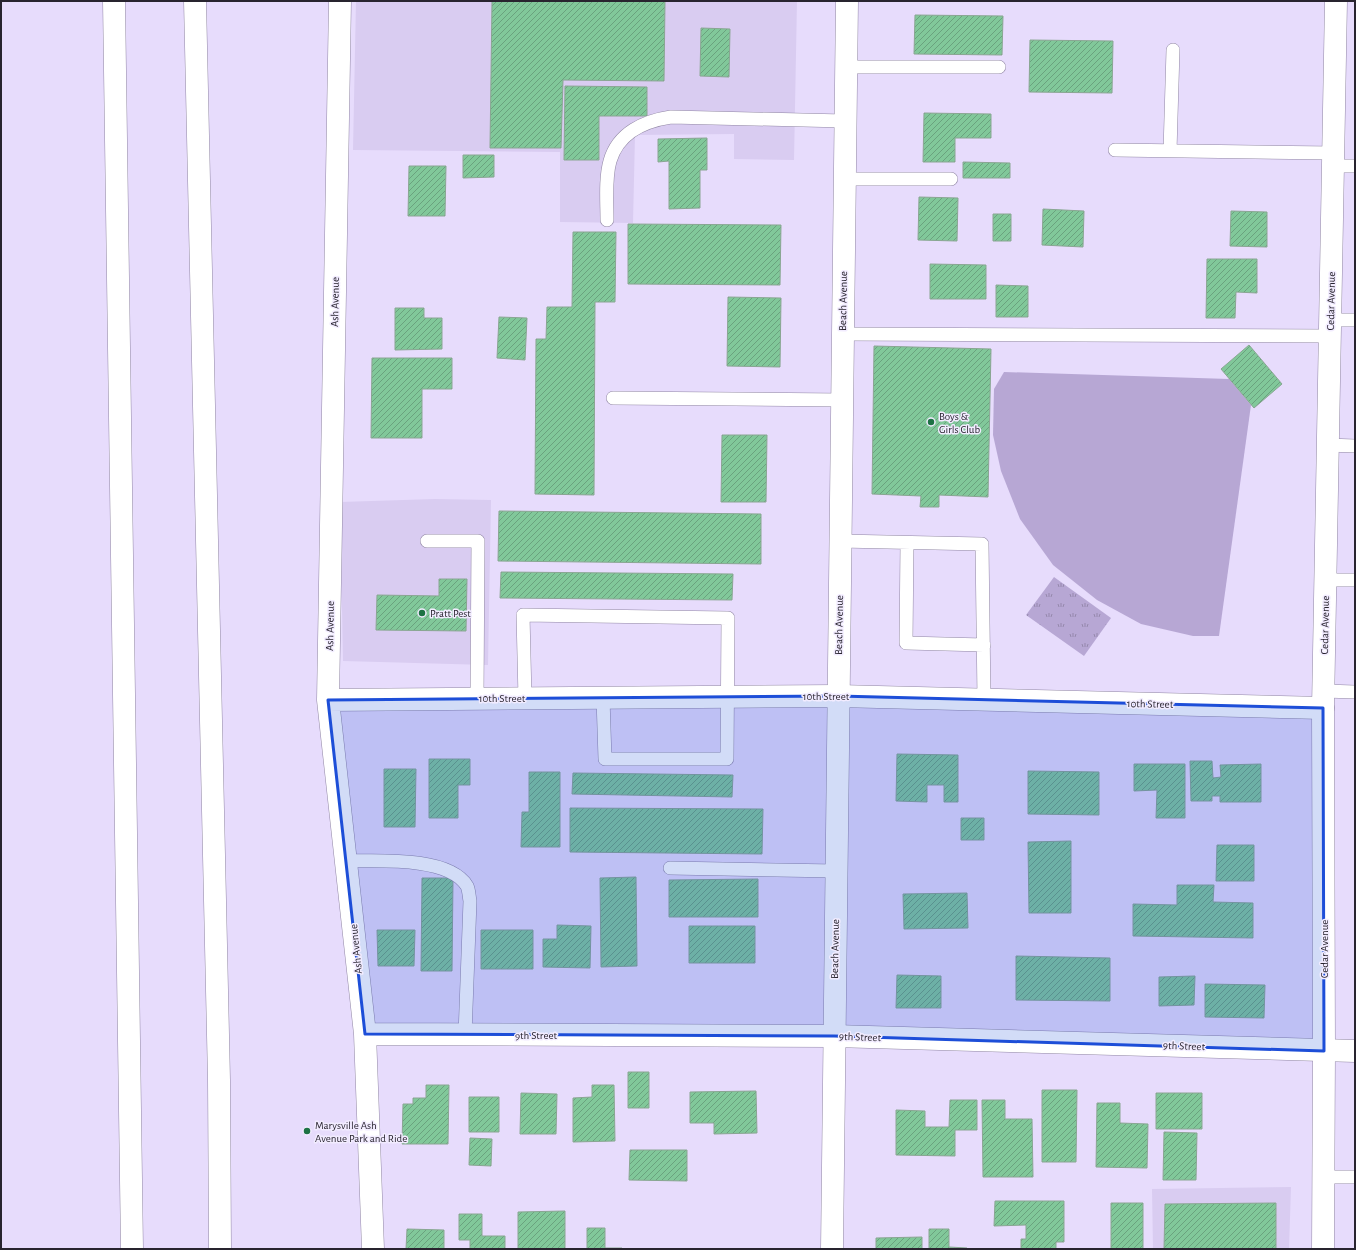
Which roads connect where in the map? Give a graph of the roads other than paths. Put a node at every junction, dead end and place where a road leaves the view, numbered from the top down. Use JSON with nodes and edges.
{"nodes":[{"id":1,"x":114,"y":1,"type":"edge"},
{"id":2,"x":195,"y":1,"type":"edge"},
{"id":3,"x":340,"y":1,"type":"edge"},
{"id":4,"x":847,"y":1,"type":"edge"},
{"id":5,"x":1336,"y":1,"type":"edge"},
{"id":6,"x":1173,"y":50,"type":"dead end"},
{"id":7,"x":846,"y":67,"type":"junction"},
{"id":8,"x":999,"y":67,"type":"dead end"},
{"id":9,"x":844,"y":121,"type":"junction"},
{"id":10,"x":1115,"y":150,"type":"dead end"},
{"id":11,"x":1170,"y":151,"type":"junction"},
{"id":12,"x":1333,"y":159,"type":"junction"},
{"id":13,"x":1355,"y":166,"type":"edge"},
{"id":14,"x":844,"y":179,"type":"junction"},
{"id":15,"x":951,"y":179,"type":"dead end"},
{"id":16,"x":607,"y":220,"type":"dead end"},
{"id":17,"x":1355,"y":320,"type":"edge"},
{"id":18,"x":1330,"y":328,"type":"junction"},
{"id":19,"x":842,"y":334,"type":"junction"},
{"id":20,"x":613,"y":398,"type":"dead end"},
{"id":21,"x":842,"y":400,"type":"junction"},
{"id":22,"x":1327,"y":445,"type":"junction"},
{"id":23,"x":1355,"y":446,"type":"edge"},
{"id":24,"x":428,"y":541,"type":"dead end"},
{"id":25,"x":840,"y":541,"type":"junction"},
{"id":26,"x":907,"y":543,"type":"junction"},
{"id":27,"x":1325,"y":580,"type":"junction"},
{"id":28,"x":1355,"y":580,"type":"edge"},
{"id":29,"x":984,"y":645,"type":"junction"},
{"id":30,"x":1355,"y":692,"type":"edge"},
{"id":31,"x":838,"y":696,"type":"junction"},
{"id":32,"x":727,"y":697,"type":"junction"},
{"id":33,"x":525,"y":698,"type":"junction"},
{"id":34,"x":603,"y":698,"type":"junction"},
{"id":35,"x":477,"y":699,"type":"junction"},
{"id":36,"x":1323,"y":699,"type":"junction"},
{"id":37,"x":328,"y":700,"type":"junction"},
{"id":38,"x":984,"y":700,"type":"junction"},
{"id":39,"x":346,"y":861,"type":"junction"},
{"id":40,"x":670,"y":868,"type":"dead end"},
{"id":41,"x":836,"y":871,"type":"junction"},
{"id":42,"x":365,"y":1034,"type":"junction"},
{"id":43,"x":465,"y":1035,"type":"junction"},
{"id":44,"x":834,"y":1036,"type":"junction"},
{"id":45,"x":1324,"y":1051,"type":"junction"},
{"id":46,"x":1355,"y":1051,"type":"edge"},
{"id":47,"x":219,"y":1080,"type":"junction"},
{"id":48,"x":1355,"y":1177,"type":"edge"},
{"id":49,"x":1323,"y":1178,"type":"junction"},
{"id":50,"x":132,"y":1249,"type":"edge"},
{"id":51,"x":220,"y":1249,"type":"edge"},
{"id":52,"x":235,"y":1249,"type":"edge"},
{"id":53,"x":373,"y":1249,"type":"edge"},
{"id":54,"x":832,"y":1249,"type":"edge"},
{"id":55,"x":1323,"y":1249,"type":"edge"}],
"edges":[{"from":1,"to":50,"type":"main road"},
{"from":2,"to":47,"type":"main road"},
{"from":3,"to":37,"type":"main road","name":"Ash Avenue"},
{"from":4,"to":7,"type":"main road","name":"Beach Avenue"},
{"from":5,"to":12,"type":"main road","name":"Cedar Avenue"},
{"from":6,"to":11,"type":"lane"},
{"from":7,"to":8,"type":"lane"},
{"from":7,"to":9,"type":"main road","name":"Beach Avenue"},
{"from":9,"to":14,"type":"main road","name":"Beach Avenue"},
{"from":9,"to":16,"type":"lane"},
{"from":10,"to":11,"type":"lane"},
{"from":11,"to":12,"type":"lane"},
{"from":12,"to":13,"type":"lane"},
{"from":12,"to":18,"type":"main road","name":"Cedar Avenue"},
{"from":14,"to":15,"type":"lane"},
{"from":14,"to":19,"type":"main road","name":"Beach Avenue"},
{"from":17,"to":18,"type":"lane"},
{"from":18,"to":19,"type":"lane"},
{"from":18,"to":22,"type":"main road","name":"Cedar Avenue"},
{"from":19,"to":21,"type":"main road","name":"Beach Avenue"},
{"from":20,"to":21,"type":"lane"},
{"from":21,"to":25,"type":"main road","name":"Beach Avenue"},
{"from":22,"to":23,"type":"lane"},
{"from":22,"to":27,"type":"main road","name":"Cedar Avenue"},
{"from":24,"to":35,"type":"lane"},
{"from":25,"to":26,"type":"lane"},
{"from":25,"to":31,"type":"main road","name":"Beach Avenue"},
{"from":26,"to":29,"type":"lane"},
{"from":26,"to":29,"type":"lane"},
{"from":27,"to":28,"type":"lane"},
{"from":27,"to":36,"type":"main road","name":"Cedar Avenue"},
{"from":29,"to":38,"type":"lane"},
{"from":30,"to":36,"type":"lane"},
{"from":31,"to":32,"type":"main road","name":"10th Street"},
{"from":31,"to":38,"type":"main road","name":"10th Street"},
{"from":31,"to":41,"type":"main road","name":"Beach Avenue"},
{"from":32,"to":33,"type":"lane"},
{"from":32,"to":34,"type":"main road","name":"10th Street"},
{"from":32,"to":34,"type":"lane"},
{"from":33,"to":34,"type":"main road","name":"10th Street"},
{"from":33,"to":35,"type":"main road","name":"10th Street"},
{"from":35,"to":37,"type":"main road","name":"10th Street"},
{"from":36,"to":38,"type":"main road","name":"10th Street"},
{"from":36,"to":45,"type":"main road","name":"Cedar Avenue"},
{"from":37,"to":39,"type":"main road","name":"Ash Avenue"},
{"from":39,"to":42,"type":"main road","name":"Ash Avenue"},
{"from":39,"to":43,"type":"lane"},
{"from":40,"to":41,"type":"lane"},
{"from":41,"to":44,"type":"main road","name":"Beach Avenue"},
{"from":42,"to":43,"type":"main road","name":"9th Street"},
{"from":42,"to":53,"type":"main road","name":"Ash Avenue"},
{"from":43,"to":44,"type":"main road","name":"9th Street"},
{"from":44,"to":45,"type":"main road","name":"9th Street"},
{"from":44,"to":54,"type":"main road","name":"Beach Avenue"},
{"from":45,"to":46,"type":"main road","name":"9th Street"},
{"from":45,"to":49,"type":"main road","name":"Cedar Avenue"},
{"from":47,"to":51,"type":"main road"},
{"from":47,"to":52,"type":"main road"},
{"from":48,"to":49,"type":"lane"},
{"from":49,"to":55,"type":"main road","name":"Cedar Avenue"}]}
